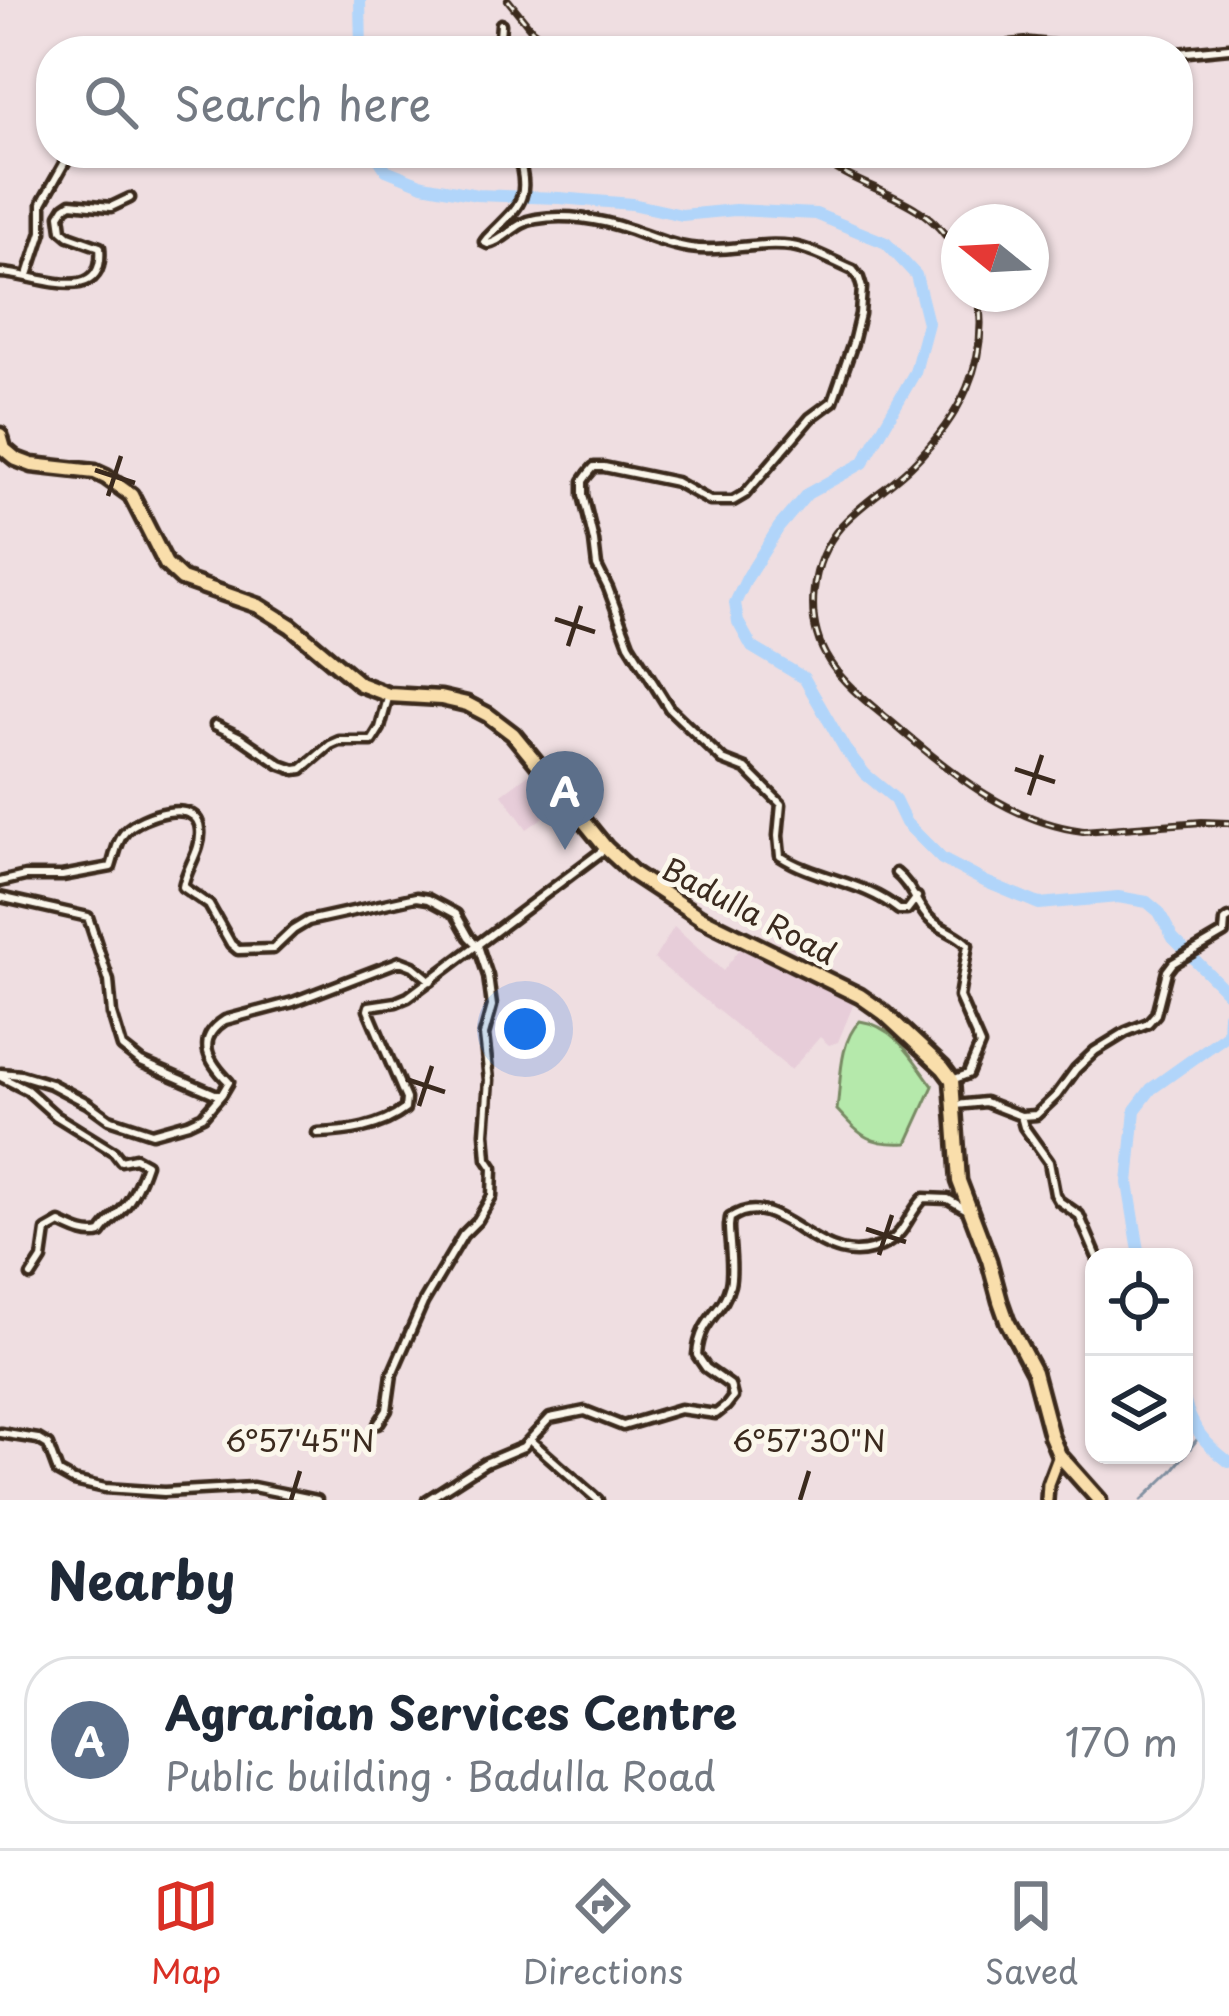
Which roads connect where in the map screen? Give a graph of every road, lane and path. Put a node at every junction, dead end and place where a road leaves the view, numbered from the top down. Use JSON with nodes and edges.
{"nodes":[{"id":1,"x":501,"y":24,"type":"dead end"},
{"id":2,"x":500,"y":36,"type":"edge"},
{"id":3,"x":1229,"y":48,"type":"edge"},
{"id":4,"x":1193,"y":51,"type":"edge"},
{"id":5,"x":62,"y":168,"type":"edge"},
{"id":6,"x":521,"y":168,"type":"edge"},
{"id":7,"x":130,"y":198,"type":"dead end"},
{"id":8,"x":0,"y":273,"type":"edge"},
{"id":9,"x":28,"y":275,"type":"junction"},
{"id":10,"x":0,"y":435,"type":"edge"},
{"id":11,"x":389,"y":695,"type":"junction"},
{"id":12,"x":215,"y":725,"type":"dead end"},
{"id":13,"x":606,"y":848,"type":"junction"},
{"id":14,"x":896,"y":873,"type":"dead end"},
{"id":15,"x":0,"y":882,"type":"edge"},
{"id":16,"x":0,"y":897,"type":"edge"},
{"id":17,"x":917,"y":898,"type":"junction"},
{"id":18,"x":1229,"y":918,"type":"edge"},
{"id":19,"x":478,"y":946,"type":"junction"},
{"id":20,"x":431,"y":981,"type":"junction"},
{"id":21,"x":0,"y":1073,"type":"edge"},
{"id":22,"x":952,"y":1080,"type":"junction"},
{"id":23,"x":222,"y":1094,"type":"junction"},
{"id":24,"x":956,"y":1105,"type":"junction"},
{"id":25,"x":1022,"y":1116,"type":"junction"},
{"id":26,"x":317,"y":1133,"type":"dead end"},
{"id":27,"x":970,"y":1212,"type":"junction"},
{"id":28,"x":1093,"y":1248,"type":"edge"},
{"id":29,"x":31,"y":1276,"type":"dead end"},
{"id":30,"x":378,"y":1424,"type":"dead end"},
{"id":31,"x":0,"y":1433,"type":"edge"},
{"id":32,"x":530,"y":1440,"type":"junction"},
{"id":33,"x":1059,"y":1455,"type":"junction"},
{"id":34,"x":317,"y":1500,"type":"edge"},
{"id":35,"x":428,"y":1500,"type":"edge"},
{"id":36,"x":598,"y":1500,"type":"edge"},
{"id":37,"x":1047,"y":1500,"type":"edge"},
{"id":38,"x":1099,"y":1500,"type":"edge"}],
"edges":[{"from":1,"to":2,"type":"street"},
{"from":3,"to":4,"type":"street"},
{"from":5,"to":9,"type":"street"},
{"from":6,"to":17,"type":"street"},
{"from":7,"to":9,"type":"street"},
{"from":8,"to":9,"type":"street"},
{"from":10,"to":11,"type":"highway","name":"Badulla Road"},
{"from":11,"to":12,"type":"street"},
{"from":11,"to":13,"type":"highway","name":"Badulla Road"},
{"from":13,"to":19,"type":"street"},
{"from":13,"to":22,"type":"highway","name":"Badulla Road"},
{"from":14,"to":17,"type":"street"},
{"from":15,"to":19,"type":"street"},
{"from":16,"to":23,"type":"street"},
{"from":17,"to":22,"type":"street"},
{"from":18,"to":25,"type":"street"},
{"from":19,"to":20,"type":"street"},
{"from":19,"to":30,"type":"street"},
{"from":20,"to":23,"type":"street"},
{"from":20,"to":26,"type":"street"},
{"from":21,"to":23,"type":"street"},
{"from":21,"to":29,"type":"street"},
{"from":22,"to":24,"type":"highway"},
{"from":24,"to":25,"type":"street"},
{"from":24,"to":27,"type":"highway"},
{"from":25,"to":28,"type":"street"},
{"from":27,"to":32,"type":"street"},
{"from":27,"to":33,"type":"highway"},
{"from":31,"to":34,"type":"street"},
{"from":32,"to":35,"type":"street"},
{"from":32,"to":36,"type":"street"},
{"from":33,"to":37,"type":"main road"},
{"from":33,"to":38,"type":"highway"}]}
